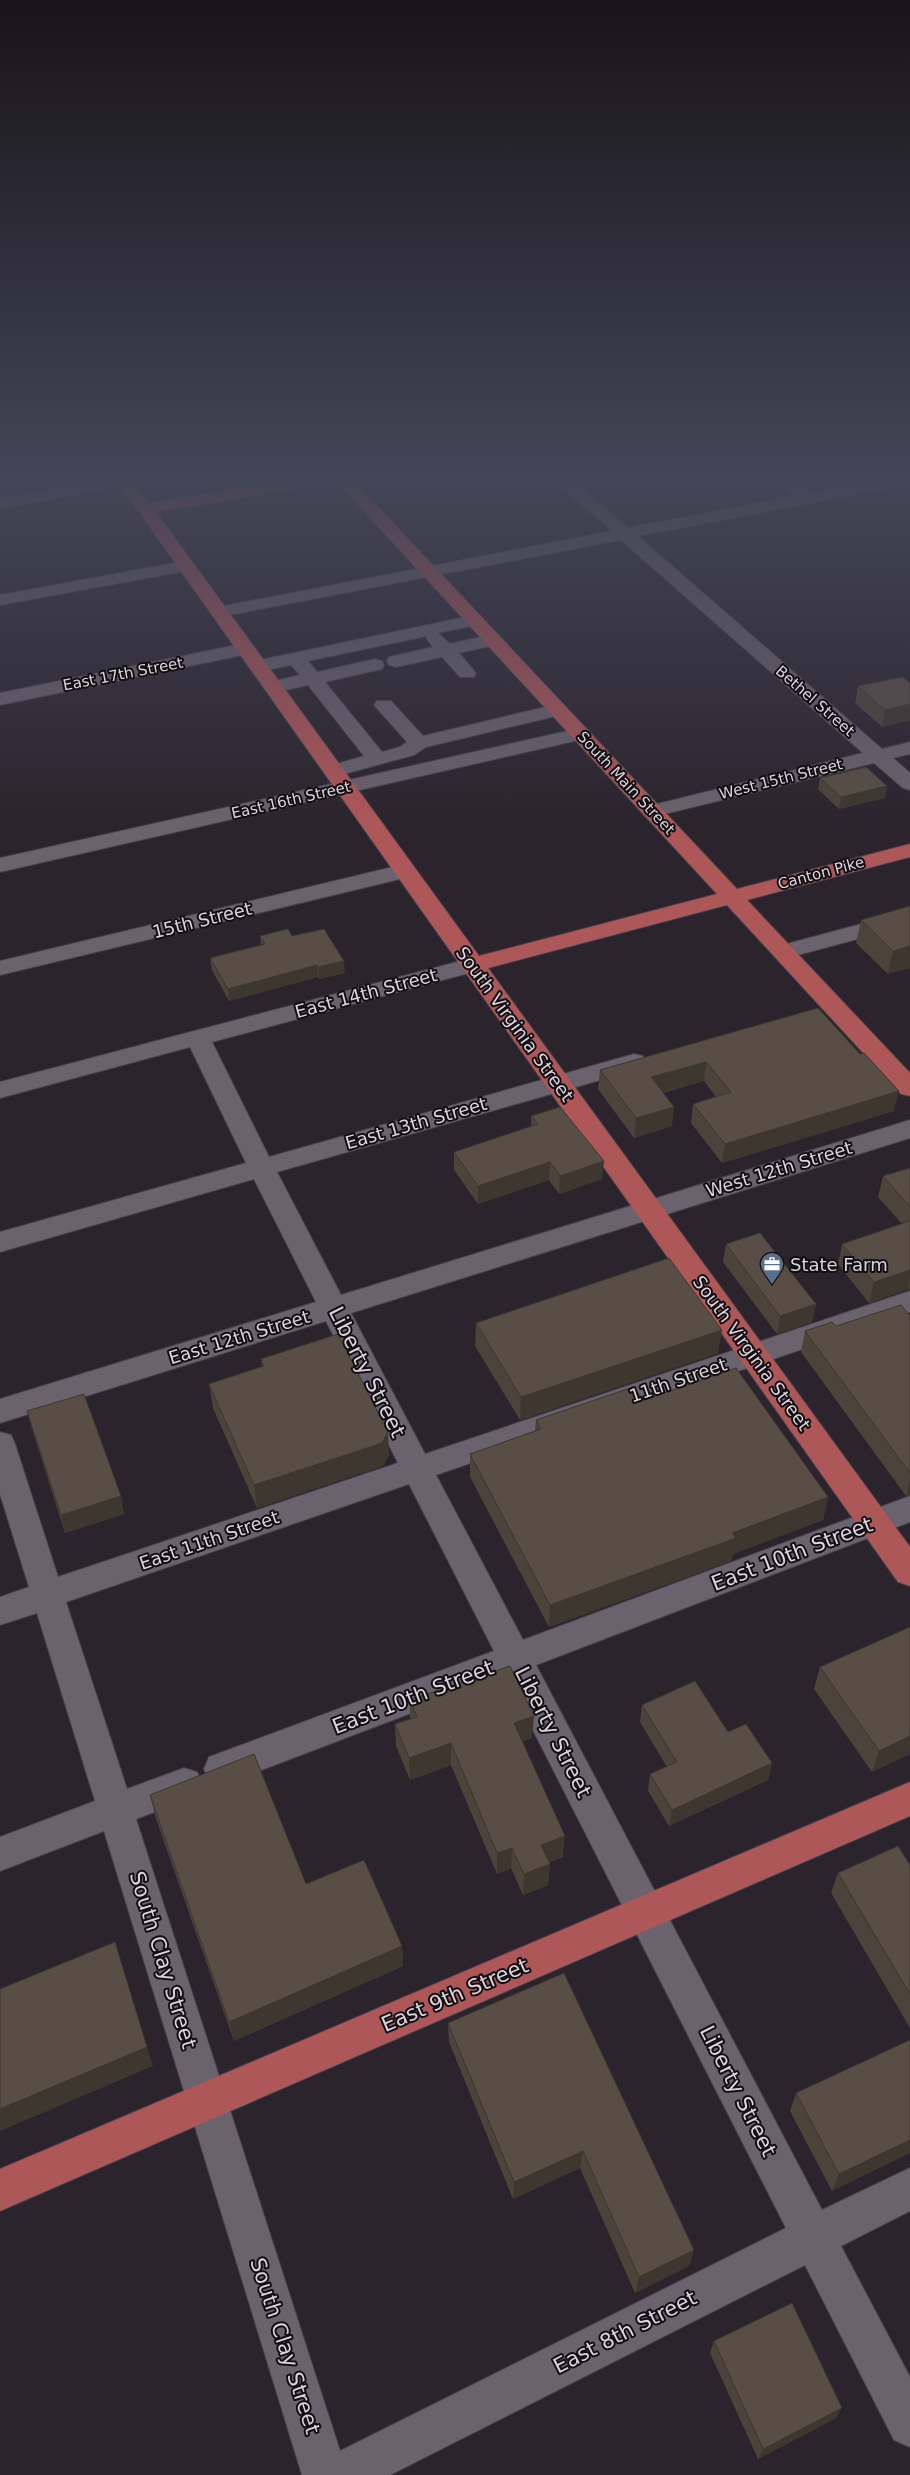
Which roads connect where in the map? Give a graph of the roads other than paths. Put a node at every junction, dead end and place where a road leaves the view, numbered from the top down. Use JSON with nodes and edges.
{"nodes":[{"id":1,"x":36,"y":594,"type":"edge"},
{"id":2,"x":206,"y":594,"type":"edge"},
{"id":3,"x":314,"y":594,"type":"edge"},
{"id":4,"x":450,"y":594,"type":"edge"},
{"id":5,"x":692,"y":594,"type":"edge"},
{"id":6,"x":0,"y":600,"type":"edge"},
{"id":7,"x":219,"y":612,"type":"junction"},
{"id":8,"x":475,"y":620,"type":"junction"},
{"id":9,"x":428,"y":630,"type":"junction"},
{"id":10,"x":385,"y":639,"type":"junction"},
{"id":11,"x":493,"y":640,"type":"junction"},
{"id":12,"x":342,"y":648,"type":"junction"},
{"id":13,"x":446,"y":650,"type":"junction"},
{"id":14,"x":295,"y":657,"type":"junction"},
{"id":15,"x":252,"y":658,"type":"junction"},
{"id":16,"x":467,"y":673,"type":"dead end"},
{"id":17,"x":312,"y":678,"type":"junction"},
{"id":18,"x":272,"y":687,"type":"junction"},
{"id":19,"x":0,"y":699,"type":"edge"},
{"id":20,"x":384,"y":705,"type":"dead end"},
{"id":21,"x":558,"y":710,"type":"junction"},
{"id":22,"x":581,"y":734,"type":"junction"},
{"id":23,"x":419,"y":743,"type":"junction"},
{"id":24,"x":910,"y":748,"type":"edge"},
{"id":25,"x":878,"y":756,"type":"junction"},
{"id":26,"x":377,"y":760,"type":"junction"},
{"id":27,"x":339,"y":779,"type":"junction"},
{"id":28,"x":910,"y":784,"type":"edge"},
{"id":29,"x":652,"y":811,"type":"junction"},
{"id":30,"x":910,"y":850,"type":"edge"},
{"id":31,"x":0,"y":865,"type":"edge"},
{"id":32,"x":405,"y":871,"type":"junction"},
{"id":33,"x":733,"y":897,"type":"junction"},
{"id":34,"x":910,"y":918,"type":"edge"},
{"id":35,"x":783,"y":952,"type":"junction"},
{"id":36,"x":472,"y":965,"type":"junction"},
{"id":37,"x":0,"y":968,"type":"edge"},
{"id":38,"x":198,"y":1038,"type":"junction"},
{"id":39,"x":661,"y":1054,"type":"edge"},
{"id":40,"x":558,"y":1083,"type":"junction"},
{"id":41,"x":910,"y":1088,"type":"edge"},
{"id":42,"x":0,"y":1090,"type":"edge"},
{"id":43,"x":910,"y":1129,"type":"edge"},
{"id":44,"x":261,"y":1167,"type":"junction"},
{"id":45,"x":649,"y":1210,"type":"junction"},
{"id":46,"x":0,"y":1242,"type":"edge"},
{"id":47,"x":910,"y":1301,"type":"edge"},
{"id":48,"x":334,"y":1307,"type":"junction"},
{"id":49,"x":753,"y":1355,"type":"junction"},
{"id":50,"x":0,"y":1411,"type":"edge"},
{"id":51,"x":0,"y":1444,"type":"edge"},
{"id":52,"x":417,"y":1469,"type":"junction"},
{"id":53,"x":910,"y":1509,"type":"edge"},
{"id":54,"x":874,"y":1523,"type":"junction"},
{"id":55,"x":910,"y":1572,"type":"edge"},
{"id":56,"x":48,"y":1596,"type":"junction"},
{"id":57,"x":0,"y":1611,"type":"edge"},
{"id":58,"x":515,"y":1658,"type":"junction"},
{"id":59,"x":910,"y":1799,"type":"edge"},
{"id":60,"x":115,"y":1810,"type":"junction"},
{"id":61,"x":0,"y":1854,"type":"edge"},
{"id":62,"x":646,"y":1913,"type":"junction"},
{"id":63,"x":207,"y":2102,"type":"junction"},
{"id":64,"x":910,"y":2189,"type":"edge"},
{"id":65,"x":0,"y":2190,"type":"edge"},
{"id":66,"x":814,"y":2237,"type":"junction"},
{"id":67,"x":910,"y":2424,"type":"edge"},
{"id":68,"x":326,"y":2475,"type":"edge"},
{"id":69,"x":341,"y":2475,"type":"edge"}],
"edges":[{"from":1,"to":6,"type":"street"},
{"from":2,"to":7,"type":"main road","name":"South Virginia Street"},
{"from":3,"to":7,"type":"street"},
{"from":4,"to":8,"type":"main road","name":"South Main Street"},
{"from":5,"to":25,"type":"street","name":"Bethel Street"},
{"from":7,"to":15,"type":"main road","name":"South Virginia Street"},
{"from":8,"to":9,"type":"street","name":"East 17th Street"},
{"from":8,"to":11,"type":"main road","name":"South Main Street"},
{"from":9,"to":10,"type":"street","name":"East 17th Street"},
{"from":9,"to":13,"type":"street"},
{"from":10,"to":12,"type":"street","name":"East 17th Street"},
{"from":10,"to":13,"type":"street"},
{"from":11,"to":13,"type":"street"},
{"from":11,"to":21,"type":"main road","name":"South Main Street"},
{"from":12,"to":14,"type":"street","name":"East 17th Street"},
{"from":12,"to":17,"type":"street"},
{"from":13,"to":16,"type":"street"},
{"from":14,"to":15,"type":"street","name":"East 17th Street"},
{"from":14,"to":17,"type":"street"},
{"from":15,"to":18,"type":"main road","name":"South Virginia Street"},
{"from":15,"to":19,"type":"street","name":"East 17th Street"},
{"from":17,"to":18,"type":"street"},
{"from":17,"to":26,"type":"street"},
{"from":18,"to":27,"type":"main road","name":"South Virginia Street"},
{"from":20,"to":23,"type":"street"},
{"from":21,"to":22,"type":"main road","name":"South Main Street"},
{"from":21,"to":23,"type":"street"},
{"from":22,"to":27,"type":"street","name":"East 16th Street"},
{"from":22,"to":29,"type":"main road","name":"South Main Street"},
{"from":23,"to":26,"type":"street"},
{"from":24,"to":25,"type":"street","name":"West 15th Street"},
{"from":25,"to":28,"type":"street","name":"Bethel Street"},
{"from":25,"to":29,"type":"street","name":"West 15th Street"},
{"from":26,"to":27,"type":"street"},
{"from":27,"to":31,"type":"street","name":"East 16th Street"},
{"from":27,"to":32,"type":"main road","name":"South Virginia Street"},
{"from":29,"to":33,"type":"main road","name":"South Main Street"},
{"from":30,"to":33,"type":"main road","name":"Canton Pike"},
{"from":32,"to":36,"type":"main road","name":"South Virginia Street"},
{"from":32,"to":37,"type":"street","name":"15th Street"},
{"from":33,"to":35,"type":"main road","name":"South Main Street"},
{"from":33,"to":36,"type":"main road","name":"East 14th Street"},
{"from":34,"to":35,"type":"street"},
{"from":35,"to":41,"type":"main road","name":"South Main Street"},
{"from":36,"to":38,"type":"street","name":"East 14th Street"},
{"from":36,"to":40,"type":"main road","name":"South Virginia Street"},
{"from":38,"to":42,"type":"street","name":"East 14th Street"},
{"from":38,"to":44,"type":"street","name":"Liberty Street"},
{"from":39,"to":40,"type":"street","name":"East 13th Street"},
{"from":40,"to":44,"type":"street","name":"East 13th Street"},
{"from":40,"to":45,"type":"main road","name":"South Virginia Street"},
{"from":43,"to":45,"type":"street","name":"West 12th Street"},
{"from":44,"to":46,"type":"street","name":"East 13th Street"},
{"from":44,"to":48,"type":"street","name":"Liberty Street"},
{"from":45,"to":48,"type":"street","name":"East 12th Street"},
{"from":45,"to":49,"type":"main road","name":"South Virginia Street"},
{"from":47,"to":49,"type":"street","name":"11th Street"},
{"from":48,"to":50,"type":"street","name":"East 12th Street"},
{"from":48,"to":52,"type":"street","name":"Liberty Street"},
{"from":49,"to":52,"type":"street","name":"11th Street"},
{"from":49,"to":54,"type":"main road","name":"South Virginia Street"},
{"from":51,"to":56,"type":"street","name":"South Clay Street"},
{"from":52,"to":56,"type":"street","name":"East 11th Street"},
{"from":52,"to":58,"type":"street","name":"Liberty Street"},
{"from":53,"to":54,"type":"street","name":"East 10th Street"},
{"from":54,"to":55,"type":"main road","name":"South Virginia Street"},
{"from":54,"to":58,"type":"street","name":"East 10th Street"},
{"from":56,"to":57,"type":"street","name":"East 11th Street"},
{"from":56,"to":60,"type":"street","name":"South Clay Street"},
{"from":58,"to":60,"type":"street","name":"East 10th Street"},
{"from":58,"to":62,"type":"street","name":"Liberty Street"},
{"from":59,"to":62,"type":"main road","name":"East 9th Street"},
{"from":60,"to":61,"type":"street","name":"East 10th Street"},
{"from":60,"to":63,"type":"street","name":"South Clay Street"},
{"from":62,"to":63,"type":"main road","name":"East 9th Street"},
{"from":62,"to":66,"type":"street","name":"Liberty Street"},
{"from":63,"to":65,"type":"main road","name":"East 9th Street"},
{"from":63,"to":68,"type":"street","name":"South Clay Street"},
{"from":64,"to":66,"type":"street","name":"East 8th Street"},
{"from":66,"to":67,"type":"street","name":"Liberty Street"},
{"from":66,"to":69,"type":"street","name":"East 8th Street"}]}
